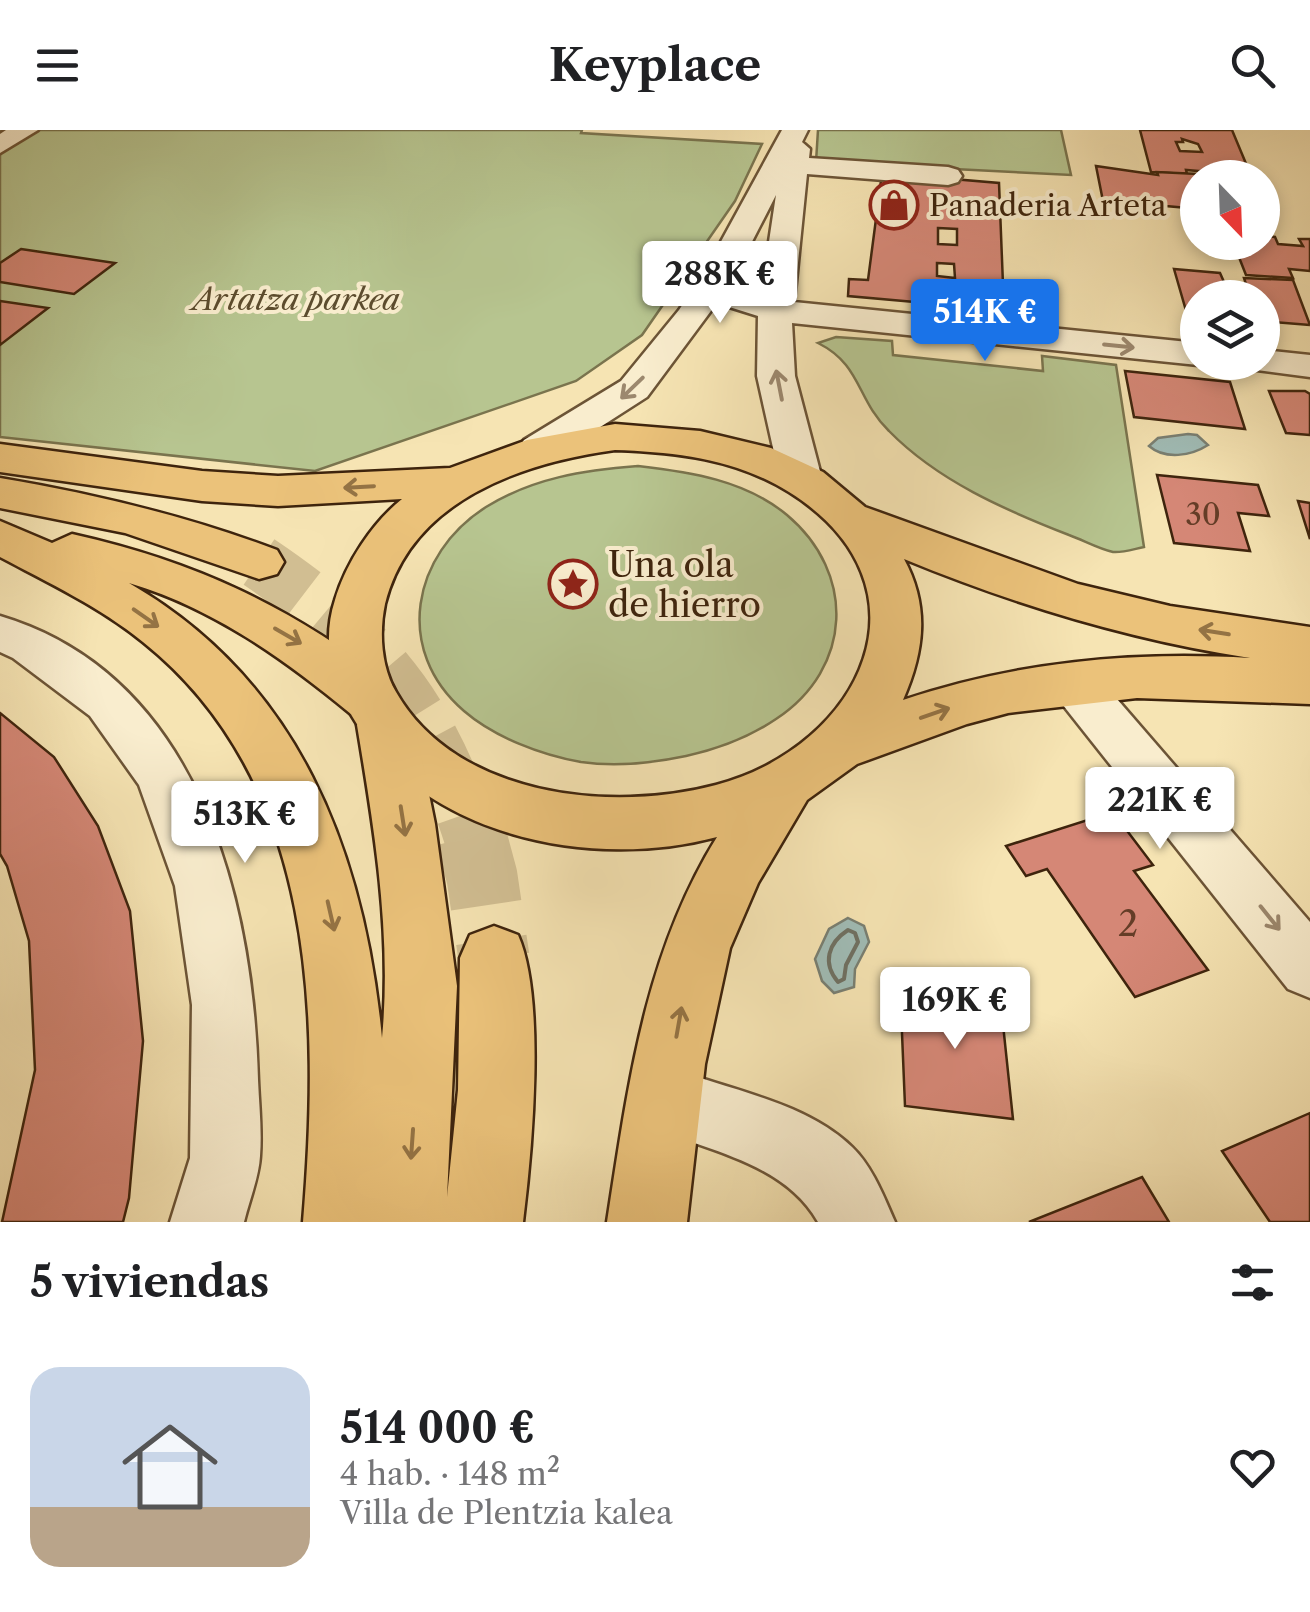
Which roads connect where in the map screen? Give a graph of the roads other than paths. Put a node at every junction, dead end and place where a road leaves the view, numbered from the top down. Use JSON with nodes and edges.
{"nodes":[{"id":1,"x":26,"y":130,"type":"edge"},
{"id":2,"x":797,"y":130,"type":"edge"},
{"id":3,"x":0,"y":145,"type":"edge"},
{"id":4,"x":794,"y":165,"type":"junction"},
{"id":5,"x":948,"y":176,"type":"dead end"},
{"id":6,"x":722,"y":270,"type":"junction"},
{"id":7,"x":778,"y":312,"type":"junction"},
{"id":8,"x":1180,"y":352,"type":"edge"},
{"id":9,"x":1280,"y":363,"type":"edge"},
{"id":10,"x":1310,"y":366,"type":"edge"},
{"id":11,"x":538,"y":449,"type":"junction"},
{"id":12,"x":0,"y":458,"type":"edge"},
{"id":13,"x":801,"y":480,"type":"junction"},
{"id":14,"x":457,"y":482,"type":"junction"},
{"id":15,"x":0,"y":493,"type":"edge"},
{"id":16,"x":852,"y":519,"type":"junction"},
{"id":17,"x":0,"y":537,"type":"edge"},
{"id":18,"x":259,"y":562,"type":"tunnel mouth"},
{"id":19,"x":0,"y":633,"type":"edge"},
{"id":20,"x":1310,"y":646,"type":"edge"},
{"id":21,"x":1072,"y":682,"type":"junction"},
{"id":22,"x":1310,"y":683,"type":"edge"},
{"id":23,"x":378,"y":712,"type":"junction"},
{"id":24,"x":843,"y":745,"type":"junction"},
{"id":25,"x":784,"y":786,"type":"junction"},
{"id":26,"x":494,"y":958,"type":"tunnel mouth"},
{"id":27,"x":1310,"y":968,"type":"edge"},
{"id":28,"x":665,"y":1100,"type":"junction"},
{"id":29,"x":207,"y":1222,"type":"edge"},
{"id":30,"x":343,"y":1222,"type":"edge"},
{"id":31,"x":404,"y":1222,"type":"edge"},
{"id":32,"x":484,"y":1222,"type":"edge"},
{"id":33,"x":647,"y":1222,"type":"edge"},
{"id":34,"x":858,"y":1222,"type":"edge"}],
"edges":[{"from":1,"to":3,"type":"street"},
{"from":2,"to":4,"type":"street"},
{"from":2,"to":6,"type":"street"},
{"from":4,"to":5,"type":"street"},
{"from":4,"to":7,"type":"street"},
{"from":6,"to":7,"type":"street"},
{"from":6,"to":11,"type":"street","one_way":true},
{"from":7,"to":8,"type":"street","one_way":true},
{"from":13,"to":7,"type":"street","one_way":true},
{"from":9,"to":10,"type":"street"},
{"from":11,"to":13,"type":"main road"},
{"from":11,"to":14,"type":"main road"},
{"from":14,"to":12,"type":"main road","one_way":true},
{"from":13,"to":16,"type":"main road"},
{"from":14,"to":23,"type":"main road"},
{"from":15,"to":18,"type":"main road"},
{"from":20,"to":16,"type":"main road","one_way":true},
{"from":16,"to":24,"type":"main road"},
{"from":17,"to":23,"type":"main road","one_way":true},
{"from":17,"to":30,"type":"main road","one_way":true},
{"from":19,"to":29,"type":"street"},
{"from":21,"to":22,"type":"main road"},
{"from":24,"to":21,"type":"main road","one_way":true},
{"from":21,"to":27,"type":"street","one_way":true},
{"from":23,"to":25,"type":"main road"},
{"from":23,"to":31,"type":"main road","one_way":true},
{"from":24,"to":25,"type":"main road"},
{"from":28,"to":25,"type":"main road","one_way":true},
{"from":26,"to":32,"type":"main road"},
{"from":28,"to":33,"type":"main road"},
{"from":28,"to":34,"type":"street"}]}
